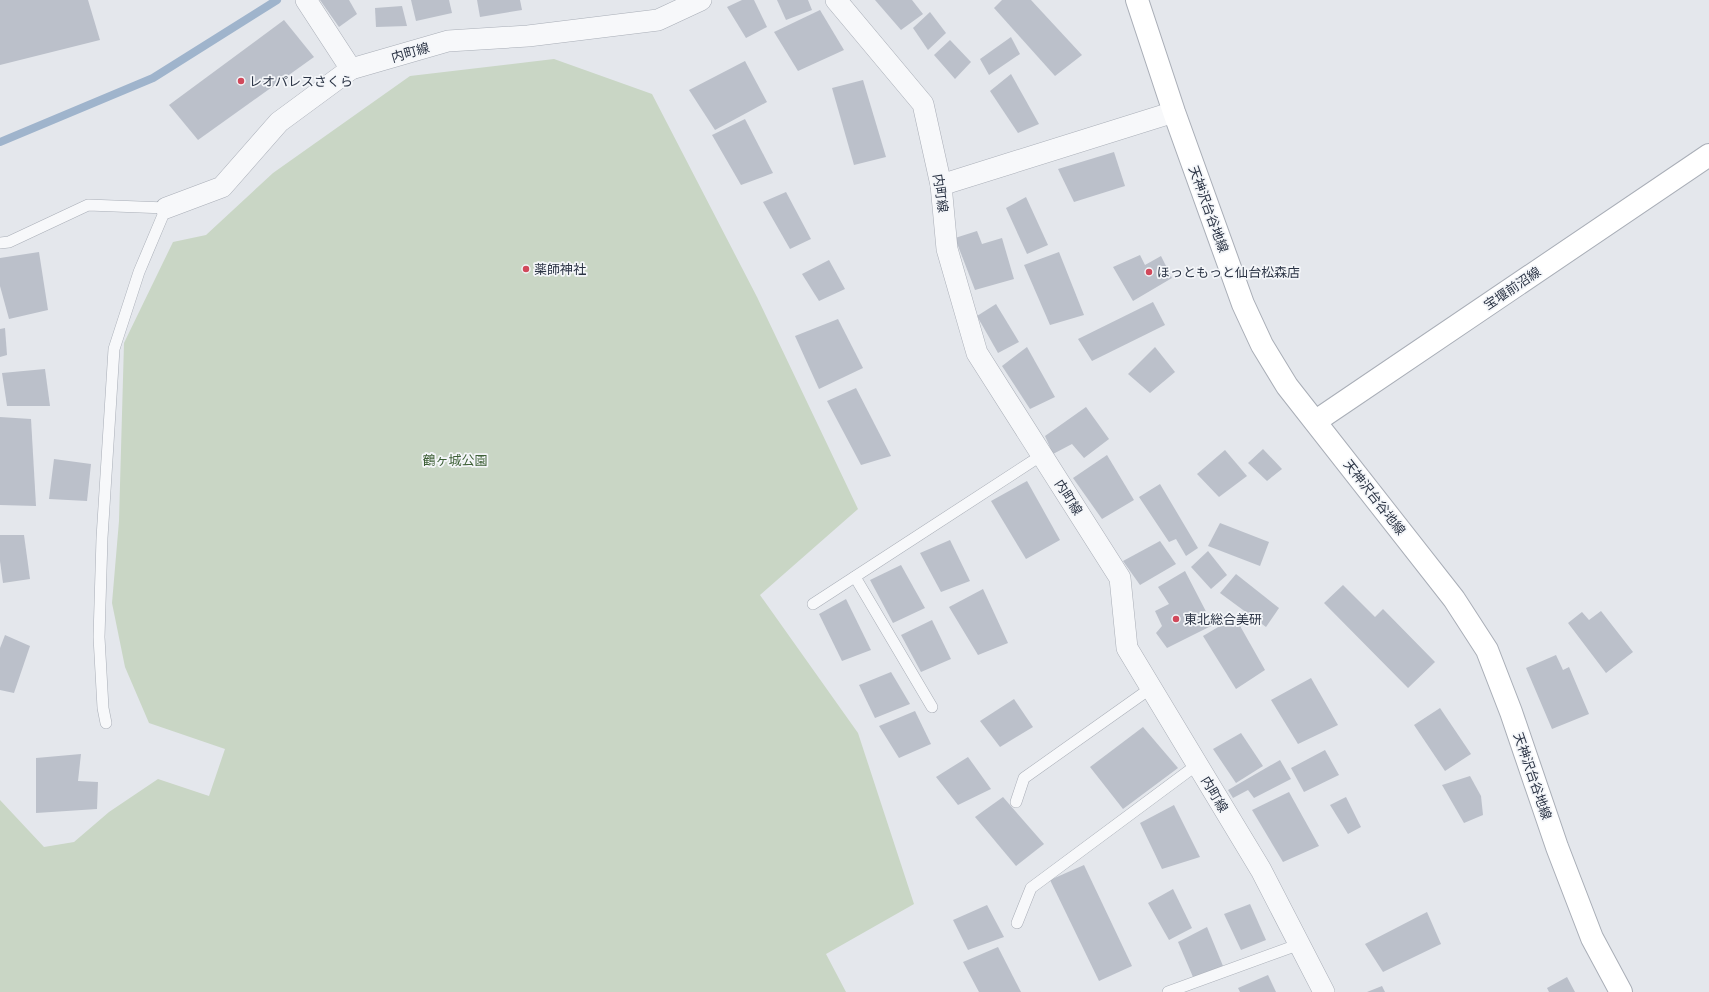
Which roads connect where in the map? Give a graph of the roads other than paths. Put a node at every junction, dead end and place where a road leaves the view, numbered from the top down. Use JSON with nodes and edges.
{"nodes":[{"id":1,"x":701,"y":0,"type":"edge"},
{"id":2,"x":836,"y":0,"type":"edge"},
{"id":3,"x":1137,"y":0,"type":"edge"},
{"id":4,"x":307,"y":2,"type":"edge"},
{"id":5,"x":351,"y":68,"type":"junction"},
{"id":6,"x":1174,"y":112,"type":"junction"},
{"id":7,"x":1709,"y":155,"type":"edge"},
{"id":8,"x":941,"y":184,"type":"junction"},
{"id":9,"x":166,"y":208,"type":"junction"},
{"id":10,"x":0,"y":243,"type":"edge"},
{"id":11,"x":1316,"y":421,"type":"junction"},
{"id":12,"x":1042,"y":455,"type":"junction"},
{"id":13,"x":855,"y":577,"type":"junction"},
{"id":14,"x":813,"y":604,"type":"dead end"},
{"id":15,"x":1151,"y":688,"type":"junction"},
{"id":16,"x":932,"y":707,"type":"dead end"},
{"id":17,"x":106,"y":723,"type":"dead end"},
{"id":18,"x":1198,"y":764,"type":"junction"},
{"id":19,"x":1016,"y":802,"type":"dead end"},
{"id":20,"x":1017,"y":923,"type":"dead end"},
{"id":21,"x":1300,"y":944,"type":"junction"},
{"id":22,"x":1168,"y":992,"type":"edge"},
{"id":23,"x":1324,"y":992,"type":"edge"},
{"id":24,"x":1621,"y":992,"type":"edge"}],
"edges":[{"from":1,"to":5,"type":"street","name":"内町線"},
{"from":2,"to":8,"type":"street","name":"内町線"},
{"from":3,"to":6,"type":"street","name":"天神沢台谷地線"},
{"from":4,"to":5,"type":"street"},
{"from":5,"to":9,"type":"street","name":"内町線"},
{"from":6,"to":8,"type":"street"},
{"from":6,"to":11,"type":"street","name":"天神沢台谷地線"},
{"from":7,"to":11,"type":"street","name":"宝堰前沼線"},
{"from":8,"to":12,"type":"street","name":"内町線"},
{"from":9,"to":10,"type":"lane"},
{"from":9,"to":17,"type":"lane"},
{"from":11,"to":24,"type":"street","name":"天神沢台谷地線"},
{"from":12,"to":13,"type":"lane"},
{"from":12,"to":15,"type":"street","name":"内町線"},
{"from":13,"to":14,"type":"lane"},
{"from":13,"to":16,"type":"lane"},
{"from":15,"to":18,"type":"street","name":"内町線"},
{"from":15,"to":19,"type":"lane"},
{"from":18,"to":20,"type":"lane"},
{"from":18,"to":21,"type":"street","name":"内町線"},
{"from":21,"to":22,"type":"lane"},
{"from":21,"to":23,"type":"street","name":"内町線"}]}
